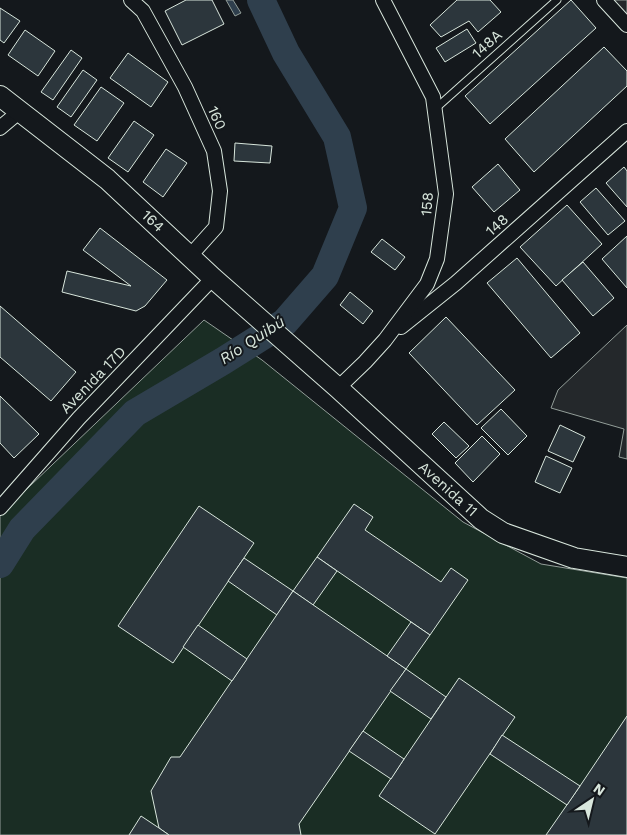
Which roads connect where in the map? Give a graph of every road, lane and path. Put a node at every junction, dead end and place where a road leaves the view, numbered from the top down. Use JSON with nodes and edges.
{"nodes":[{"id":1,"x":131,"y":0,"type":"edge"},
{"id":2,"x":383,"y":0,"type":"edge"},
{"id":3,"x":557,"y":0,"type":"edge"},
{"id":4,"x":604,"y":0,"type":"edge"},
{"id":5,"x":627,"y":25,"type":"edge"},
{"id":6,"x":0,"y":96,"type":"edge"},
{"id":7,"x":435,"y":109,"type":"junction"},
{"id":8,"x":19,"y":112,"type":"junction"},
{"id":9,"x":0,"y":128,"type":"edge"},
{"id":10,"x":627,"y":131,"type":"edge"},
{"id":11,"x":190,"y":256,"type":"junction"},
{"id":12,"x":213,"y":278,"type":"junction"},
{"id":13,"x":384,"y":340,"type":"junction"},
{"id":14,"x":299,"y":354,"type":"joint"},
{"id":15,"x":338,"y":388,"type":"junction"},
{"id":16,"x":0,"y":508,"type":"edge"},
{"id":17,"x":627,"y":567,"type":"edge"}],
"edges":[{"from":1,"to":11,"type":"street","name":"160"},
{"from":2,"to":7,"type":"street","name":"158"},
{"from":3,"to":7,"type":"lane","name":"148A"},
{"from":4,"to":5,"type":"street"},
{"from":6,"to":8,"type":"street","name":"164"},
{"from":7,"to":13,"type":"street","name":"158"},
{"from":8,"to":9,"type":"street"},
{"from":8,"to":11,"type":"street","name":"164"},
{"from":10,"to":13,"type":"street","name":"148"},
{"from":11,"to":12,"type":"street","name":"164"},
{"from":12,"to":14,"type":"street","name":"164"},
{"from":12,"to":16,"type":"street","name":"Avenida 17D"},
{"from":13,"to":15,"type":"street","name":"158"},
{"from":14,"to":15,"type":"street","name":"Avenida 11"},
{"from":15,"to":17,"type":"street","name":"Avenida 11"}]}
